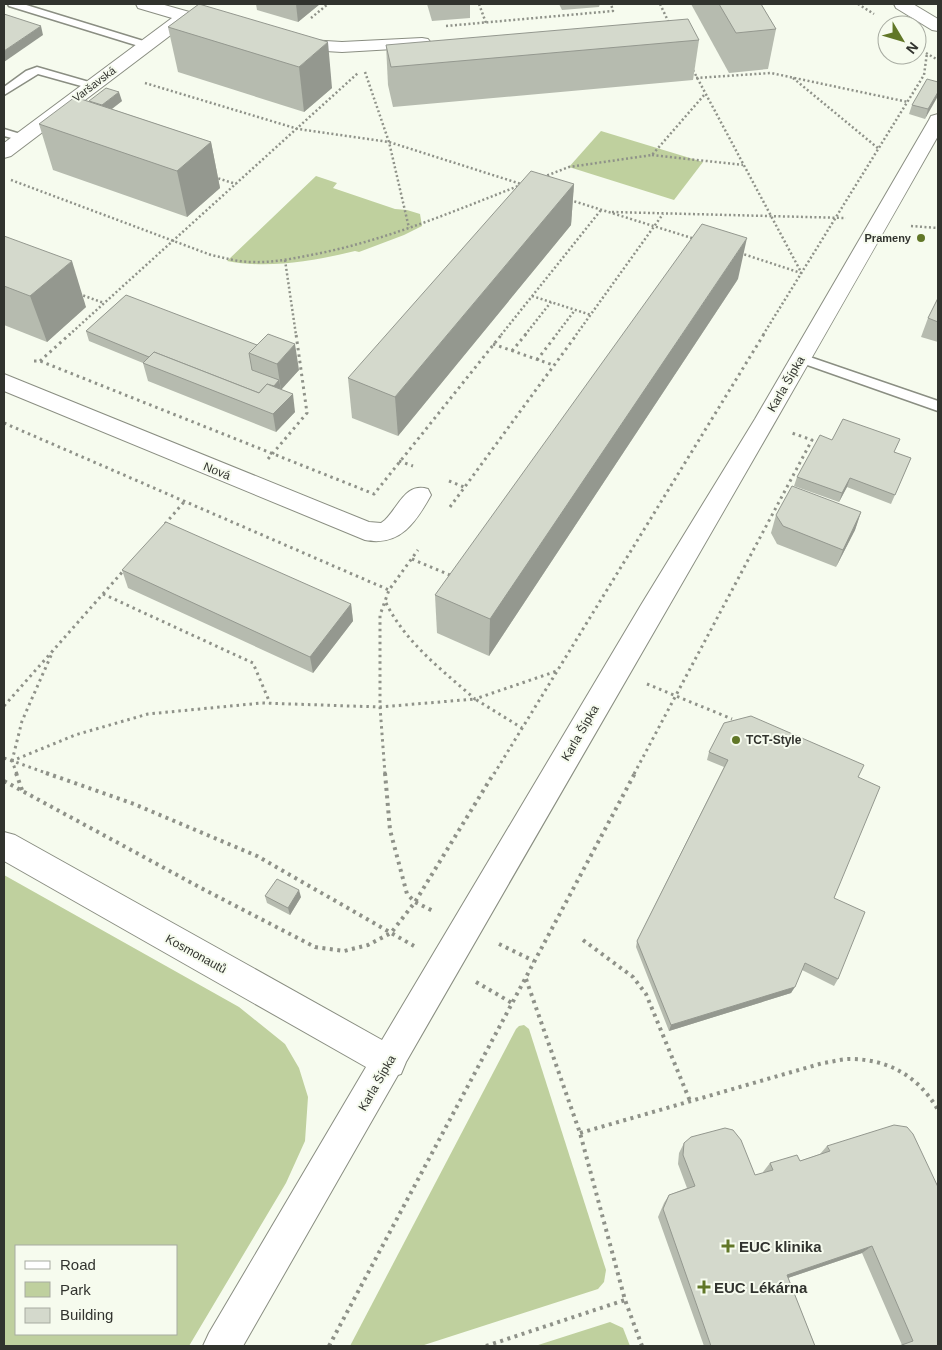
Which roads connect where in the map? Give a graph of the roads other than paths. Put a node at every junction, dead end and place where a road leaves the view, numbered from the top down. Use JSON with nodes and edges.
{"nodes":[{"id":1,"x":13,"y":4,"type":"edge"},
{"id":2,"x":144,"y":4,"type":"edge"},
{"id":3,"x":902,"y":4,"type":"edge"},
{"id":4,"x":184,"y":16,"type":"junction"},
{"id":5,"x":938,"y":26,"type":"edge"},
{"id":6,"x":232,"y":30,"type":"edge"},
{"id":7,"x":438,"y":34,"type":"road end"},
{"id":8,"x":280,"y":42,"type":"edge"},
{"id":9,"x":146,"y":45,"type":"junction"},
{"id":10,"x":92,"y":86,"type":"junction"},
{"id":11,"x":4,"y":92,"type":"edge"},
{"id":12,"x":938,"y":120,"type":"edge"},
{"id":13,"x":4,"y":132,"type":"edge"},
{"id":14,"x":23,"y":138,"type":"junction"},
{"id":15,"x":4,"y":152,"type":"edge"},
{"id":16,"x":801,"y":358,"type":"junction"},
{"id":17,"x":4,"y":382,"type":"edge"},
{"id":18,"x":938,"y":406,"type":"edge"},
{"id":19,"x":419,"y":495,"type":"dead end"},
{"id":20,"x":4,"y":845,"type":"edge"},
{"id":21,"x":389,"y":1062,"type":"junction"},
{"id":22,"x":222,"y":1346,"type":"edge"}],
"edges":[{"from":1,"to":9,"type":"lane"},
{"from":2,"to":4,"type":"street"},
{"from":3,"to":5,"type":"street"},
{"from":4,"to":6,"type":"street"},
{"from":4,"to":9,"type":"street","name":"Varšavská"},
{"from":7,"to":8,"type":"street"},
{"from":9,"to":10,"type":"street","name":"Varšavská"},
{"from":10,"to":11,"type":"lane"},
{"from":10,"to":14,"type":"street","name":"Varšavská"},
{"from":12,"to":16,"type":"street","name":"Karla Šípka"},
{"from":13,"to":14,"type":"lane"},
{"from":14,"to":15,"type":"street","name":"Varšavská"},
{"from":16,"to":18,"type":"lane"},
{"from":16,"to":21,"type":"street","name":"Karla Šípka"},
{"from":17,"to":19,"type":"street","name":"Nová"},
{"from":20,"to":21,"type":"street","name":"Kosmonautů"},
{"from":21,"to":22,"type":"street","name":"Karla Šípka"}]}
